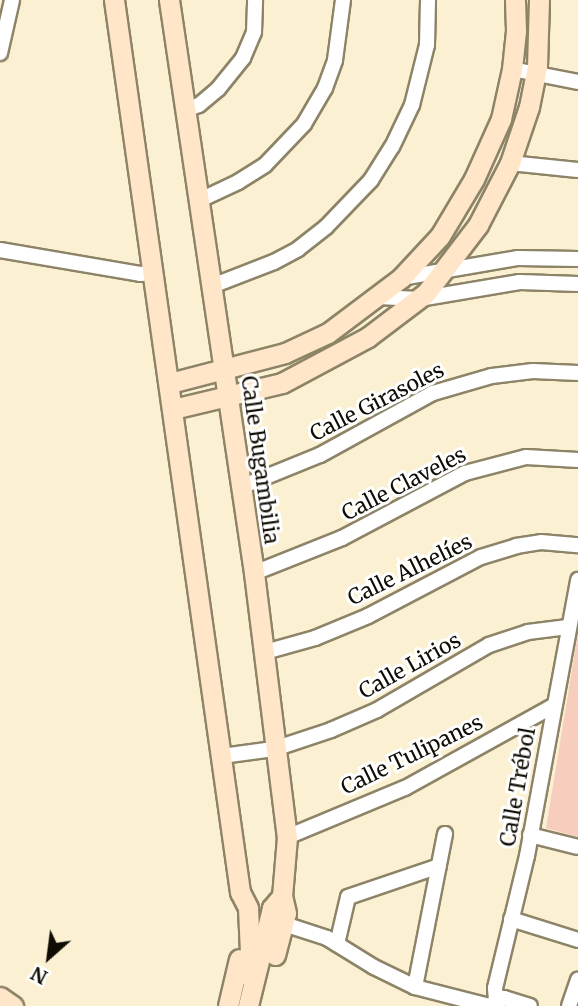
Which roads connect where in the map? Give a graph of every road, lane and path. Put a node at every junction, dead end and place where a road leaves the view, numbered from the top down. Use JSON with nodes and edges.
{"nodes":[{"id":1,"x":12,"y":0,"type":"edge"},
{"id":2,"x":114,"y":0,"type":"edge"},
{"id":3,"x":169,"y":0,"type":"edge"},
{"id":4,"x":255,"y":0,"type":"edge"},
{"id":5,"x":343,"y":0,"type":"edge"},
{"id":6,"x":428,"y":0,"type":"edge"},
{"id":7,"x":515,"y":0,"type":"edge"},
{"id":8,"x":539,"y":0,"type":"edge"},
{"id":9,"x":0,"y":53,"type":"edge"},
{"id":10,"x":512,"y":69,"type":"junction"},
{"id":11,"x":535,"y":74,"type":"junction"},
{"id":12,"x":578,"y":82,"type":"edge"},
{"id":13,"x":185,"y":110,"type":"junction"},
{"id":14,"x":510,"y":163,"type":"junction"},
{"id":15,"x":578,"y":170,"type":"edge"},
{"id":16,"x":200,"y":200,"type":"junction"},
{"id":17,"x":0,"y":250,"type":"edge"},
{"id":18,"x":578,"y":259,"type":"edge"},
{"id":19,"x":442,"y":272,"type":"junction"},
{"id":20,"x":151,"y":273,"type":"junction"},
{"id":21,"x":401,"y":278,"type":"junction"},
{"id":22,"x":578,"y":284,"type":"edge"},
{"id":23,"x":212,"y":286,"type":"junction"},
{"id":24,"x":378,"y":297,"type":"junction"},
{"id":25,"x":419,"y":299,"type":"junction"},
{"id":26,"x":225,"y":371,"type":"junction"},
{"id":27,"x":578,"y":373,"type":"edge"},
{"id":28,"x":170,"y":383,"type":"junction"},
{"id":29,"x":228,"y":399,"type":"junction"},
{"id":30,"x":173,"y":409,"type":"junction"},
{"id":31,"x":578,"y":460,"type":"edge"},
{"id":32,"x":241,"y":488,"type":"junction"},
{"id":33,"x":578,"y":545,"type":"edge"},
{"id":34,"x":254,"y":573,"type":"junction"},
{"id":35,"x":578,"y":580,"type":"edge"},
{"id":36,"x":568,"y":627,"type":"junction"},
{"id":37,"x":265,"y":652,"type":"junction"},
{"id":38,"x":554,"y":706,"type":"junction"},
{"id":39,"x":274,"y":749,"type":"junction"},
{"id":40,"x":222,"y":756,"type":"junction"},
{"id":41,"x":445,"y":834,"type":"dead end"},
{"id":42,"x":530,"y":835,"type":"junction"},
{"id":43,"x":287,"y":837,"type":"junction"},
{"id":44,"x":578,"y":847,"type":"edge"},
{"id":45,"x":439,"y":866,"type":"junction"},
{"id":46,"x":240,"y":892,"type":"junction"},
{"id":47,"x":511,"y":919,"type":"junction"},
{"id":48,"x":277,"y":924,"type":"junction"},
{"id":49,"x":578,"y":940,"type":"edge"},
{"id":50,"x":337,"y":944,"type":"junction"},
{"id":51,"x":578,"y":980,"type":"edge"},
{"id":52,"x":415,"y":987,"type":"junction"},
{"id":53,"x":0,"y":997,"type":"edge"},
{"id":54,"x":492,"y":1004,"type":"edge"},
{"id":55,"x":13,"y":1006,"type":"edge"},
{"id":56,"x":228,"y":1006,"type":"edge"},
{"id":57,"x":240,"y":1006,"type":"edge"},
{"id":58,"x":248,"y":1006,"type":"edge"},
{"id":59,"x":260,"y":1006,"type":"edge"},
{"id":60,"x":530,"y":1006,"type":"edge"},
{"id":61,"x":569,"y":1006,"type":"edge"}],
"edges":[{"from":1,"to":9,"type":"street"},
{"from":2,"to":20,"type":"street"},
{"from":3,"to":13,"type":"street","name":"Calle Bugambilia"},
{"from":4,"to":13,"type":"street"},
{"from":5,"to":16,"type":"street"},
{"from":6,"to":23,"type":"street"},
{"from":7,"to":10,"type":"street"},
{"from":8,"to":11,"type":"street"},
{"from":10,"to":11,"type":"street"},
{"from":10,"to":21,"type":"street"},
{"from":11,"to":12,"type":"street"},
{"from":11,"to":14,"type":"street"},
{"from":13,"to":16,"type":"street","name":"Calle Bugambilia"},
{"from":14,"to":15,"type":"street"},
{"from":14,"to":19,"type":"street"},
{"from":16,"to":23,"type":"street","name":"Calle Bugambilia"},
{"from":17,"to":20,"type":"street"},
{"from":18,"to":19,"type":"street"},
{"from":19,"to":21,"type":"street"},
{"from":19,"to":25,"type":"street"},
{"from":20,"to":28,"type":"street"},
{"from":21,"to":24,"type":"street"},
{"from":22,"to":25,"type":"street"},
{"from":23,"to":26,"type":"street","name":"Calle Bugambilia"},
{"from":24,"to":25,"type":"street"},
{"from":24,"to":26,"type":"street"},
{"from":25,"to":29,"type":"street"},
{"from":26,"to":28,"type":"street"},
{"from":26,"to":29,"type":"street","name":"Calle Bugambilia"},
{"from":27,"to":32,"type":"street","name":"Calle Girasoles"},
{"from":28,"to":30,"type":"street"},
{"from":29,"to":30,"type":"street"},
{"from":29,"to":32,"type":"street","name":"Calle Bugambilia"},
{"from":30,"to":40,"type":"street"},
{"from":31,"to":34,"type":"street","name":"Calle Claveles"},
{"from":32,"to":34,"type":"street","name":"Calle Bugambilia"},
{"from":33,"to":37,"type":"street","name":"Calle Alhelíes"},
{"from":34,"to":37,"type":"street","name":"Calle Bugambilia"},
{"from":35,"to":36,"type":"street","name":"Calle Trébol"},
{"from":36,"to":38,"type":"street","name":"Calle Trébol"},
{"from":36,"to":39,"type":"street","name":"Calle Lirios"},
{"from":37,"to":39,"type":"street","name":"Calle Bugambilia"},
{"from":38,"to":42,"type":"street","name":"Calle Trébol"},
{"from":38,"to":43,"type":"street","name":"Calle Tulipanes"},
{"from":39,"to":40,"type":"street","name":"Calle Lirios"},
{"from":39,"to":43,"type":"street","name":"Calle Bugambilia"},
{"from":40,"to":46,"type":"street"},
{"from":41,"to":45,"type":"street"},
{"from":42,"to":44,"type":"street"},
{"from":42,"to":47,"type":"street","name":"Calle Trébol"},
{"from":43,"to":48,"type":"street","name":"Calle Bugambilia"},
{"from":45,"to":50,"type":"street"},
{"from":45,"to":52,"type":"street"},
{"from":46,"to":56,"type":"street"},
{"from":46,"to":57,"type":"street"},
{"from":47,"to":49,"type":"street"},
{"from":47,"to":54,"type":"street","name":"Calle Trébol"},
{"from":48,"to":50,"type":"street"},
{"from":48,"to":58,"type":"street"},
{"from":48,"to":59,"type":"street"},
{"from":50,"to":52,"type":"street"},
{"from":51,"to":61,"type":"street"},
{"from":52,"to":54,"type":"street"},
{"from":53,"to":55,"type":"street"},
{"from":54,"to":60,"type":"street"}]}
